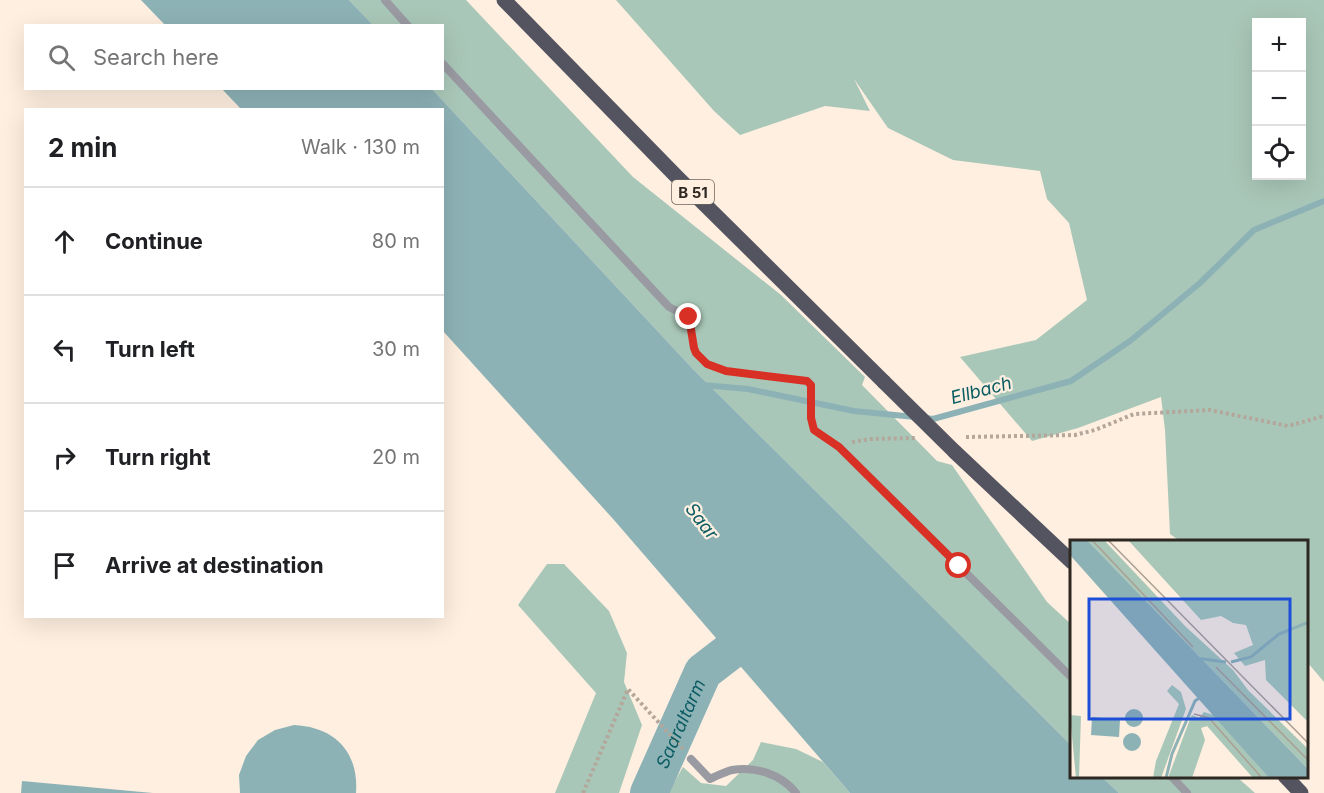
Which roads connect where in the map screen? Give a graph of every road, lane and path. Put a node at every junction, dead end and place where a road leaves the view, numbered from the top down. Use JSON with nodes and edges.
{"nodes":[{"id":1,"x":385,"y":0,"type":"edge"},
{"id":2,"x":504,"y":0,"type":"edge"},
{"id":3,"x":406,"y":24,"type":"edge"},
{"id":4,"x":444,"y":65,"type":"edge"},
{"id":5,"x":689,"y":317,"type":"joint"},
{"id":6,"x":1324,"y":416,"type":"edge"},
{"id":7,"x":1095,"y":430,"type":"dead end"},
{"id":8,"x":839,"y":447,"type":"joint"},
{"id":9,"x":1070,"y":560,"type":"edge"},
{"id":10,"x":1070,"y":676,"type":"edge"},
{"id":11,"x":691,"y":759,"type":"joint"},
{"id":12,"x":1171,"y":778,"type":"edge"},
{"id":13,"x":1287,"y":778,"type":"edge"},
{"id":14,"x":583,"y":793,"type":"edge"},
{"id":15,"x":796,"y":793,"type":"edge"},
{"id":16,"x":1187,"y":793,"type":"edge"},
{"id":17,"x":1301,"y":793,"type":"edge"}],
"edges":[{"from":1,"to":3,"type":"lane"},
{"from":2,"to":9,"type":"main road","number":"B 51","bridge":true},
{"from":4,"to":5,"type":"lane"},
{"from":5,"to":8,"type":"path"},
{"from":6,"to":7,"type":"path"},
{"from":8,"to":10,"type":"lane"},
{"from":11,"to":14,"type":"path"},
{"from":11,"to":15,"type":"lane"},
{"from":12,"to":16,"type":"lane"},
{"from":13,"to":17,"type":"main road"}]}
